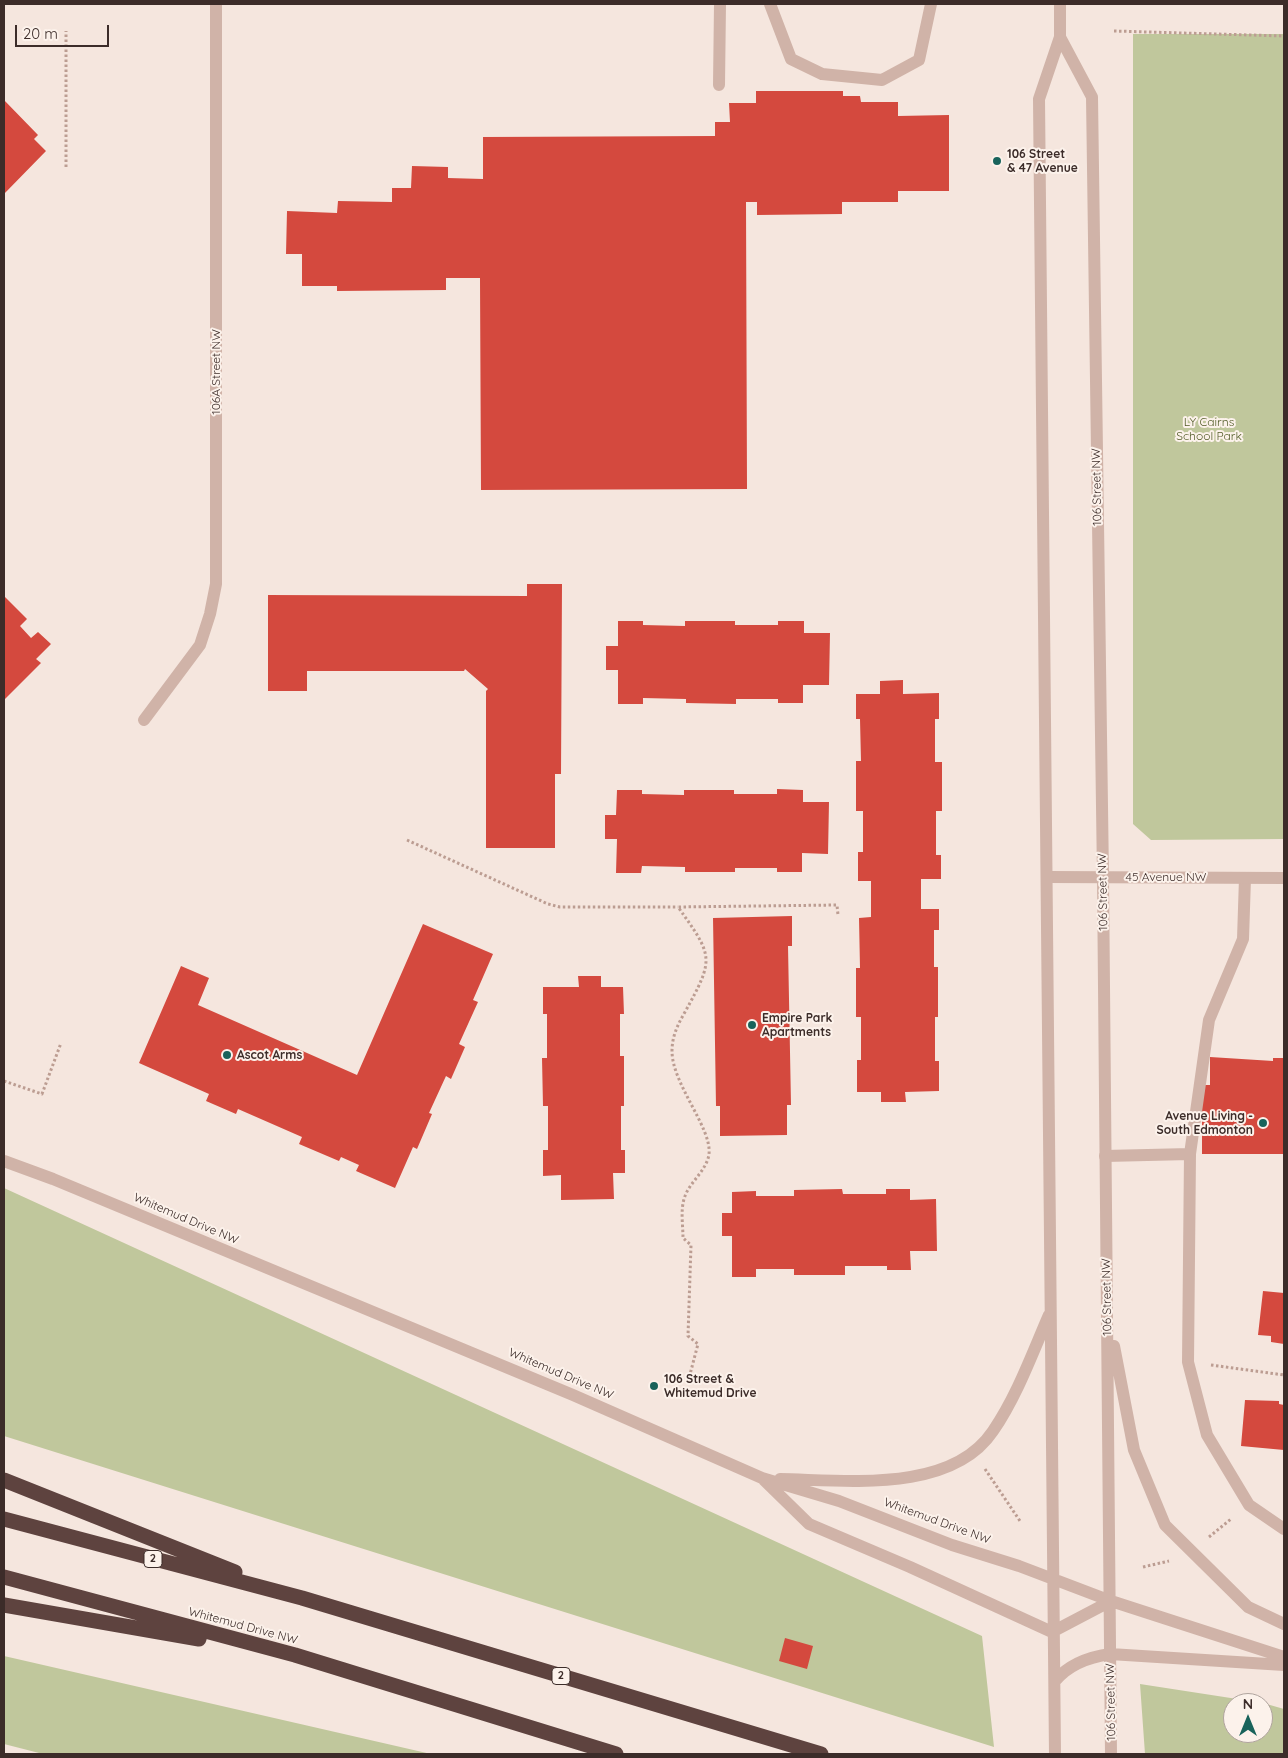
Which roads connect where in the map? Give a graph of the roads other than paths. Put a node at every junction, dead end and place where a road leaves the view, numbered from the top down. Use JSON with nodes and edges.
{"nodes":[{"id":1,"x":216,"y":4,"type":"edge"},
{"id":2,"x":720,"y":4,"type":"edge"},
{"id":3,"x":770,"y":4,"type":"edge"},
{"id":4,"x":931,"y":4,"type":"edge"},
{"id":5,"x":1060,"y":4,"type":"edge"},
{"id":6,"x":1060,"y":37,"type":"junction"},
{"id":7,"x":719,"y":85,"type":"dead end"},
{"id":8,"x":144,"y":720,"type":"dead end"},
{"id":9,"x":1048,"y":877,"type":"junction"},
{"id":10,"x":1103,"y":877,"type":"junction"},
{"id":11,"x":1245,"y":878,"type":"junction"},
{"id":12,"x":1284,"y":878,"type":"edge"},
{"id":13,"x":1190,"y":1154,"type":"junction"},
{"id":14,"x":1105,"y":1156,"type":"junction"},
{"id":15,"x":4,"y":1161,"type":"edge"},
{"id":16,"x":1051,"y":1311,"type":"junction"},
{"id":17,"x":1108,"y":1314,"type":"junction"},
{"id":18,"x":762,"y":1478,"type":"junction"},
{"id":19,"x":4,"y":1480,"type":"edge"},
{"id":20,"x":4,"y":1519,"type":"edge"},
{"id":21,"x":1284,"y":1529,"type":"edge"},
{"id":22,"x":4,"y":1577,"type":"edge"},
{"id":23,"x":1053,"y":1579,"type":"junction"},
{"id":24,"x":302,"y":1598,"type":"junction"},
{"id":25,"x":1110,"y":1602,"type":"junction"},
{"id":26,"x":4,"y":1605,"type":"edge"},
{"id":27,"x":1284,"y":1624,"type":"edge"},
{"id":28,"x":1052,"y":1632,"type":"junction"},
{"id":29,"x":1110,"y":1654,"type":"junction"},
{"id":30,"x":294,"y":1655,"type":"junction"},
{"id":31,"x":1284,"y":1658,"type":"edge"},
{"id":32,"x":1284,"y":1665,"type":"edge"},
{"id":33,"x":1055,"y":1681,"type":"junction"},
{"id":34,"x":616,"y":1754,"type":"edge"},
{"id":35,"x":821,"y":1754,"type":"edge"},
{"id":36,"x":1055,"y":1754,"type":"edge"},
{"id":37,"x":1111,"y":1754,"type":"edge"}],
"edges":[{"from":1,"to":8,"type":"street","name":"106A Street NW"},
{"from":2,"to":7,"type":"street"},
{"from":3,"to":4,"type":"street"},
{"from":5,"to":6,"type":"street","name":"106 Street NW"},
{"from":6,"to":9,"type":"street","name":"106 Street NW"},
{"from":6,"to":10,"type":"street","name":"106 Street NW"},
{"from":9,"to":10,"type":"street","name":"45 Avenue NW"},
{"from":9,"to":16,"type":"street","name":"106 Street NW"},
{"from":10,"to":11,"type":"street","name":"45 Avenue NW"},
{"from":10,"to":14,"type":"street","name":"106 Street NW"},
{"from":11,"to":12,"type":"street","name":"45 Avenue NW"},
{"from":11,"to":13,"type":"street"},
{"from":13,"to":14,"type":"street"},
{"from":13,"to":21,"type":"street"},
{"from":14,"to":17,"type":"street","name":"106 Street NW"},
{"from":15,"to":18,"type":"street","name":"Whitemud Drive NW"},
{"from":16,"to":18,"type":"street"},
{"from":16,"to":23,"type":"street","name":"106 Street NW"},
{"from":17,"to":25,"type":"street","name":"106 Street NW"},
{"from":17,"to":27,"type":"street"},
{"from":18,"to":23,"type":"street","name":"Whitemud Drive NW"},
{"from":18,"to":28,"type":"street"},
{"from":19,"to":24,"type":"highway"},
{"from":20,"to":24,"type":"highway","number":"2"},
{"from":22,"to":30,"type":"highway","name":"Whitemud Drive NW"},
{"from":23,"to":25,"type":"street","name":"Whitemud Drive NW"},
{"from":23,"to":28,"type":"street","name":"106 Street NW"},
{"from":24,"to":35,"type":"highway","number":"2"},
{"from":25,"to":28,"type":"street"},
{"from":25,"to":29,"type":"street","name":"106 Street NW"},
{"from":25,"to":31,"type":"street","name":"Whitemud Drive NW"},
{"from":26,"to":30,"type":"highway"},
{"from":28,"to":33,"type":"street","name":"106 Street NW"},
{"from":29,"to":32,"type":"street"},
{"from":29,"to":33,"type":"street"},
{"from":29,"to":37,"type":"street","name":"106 Street NW"},
{"from":30,"to":34,"type":"highway","name":"Whitemud Drive NW"},
{"from":33,"to":36,"type":"street","name":"106 Street NW"}]}
